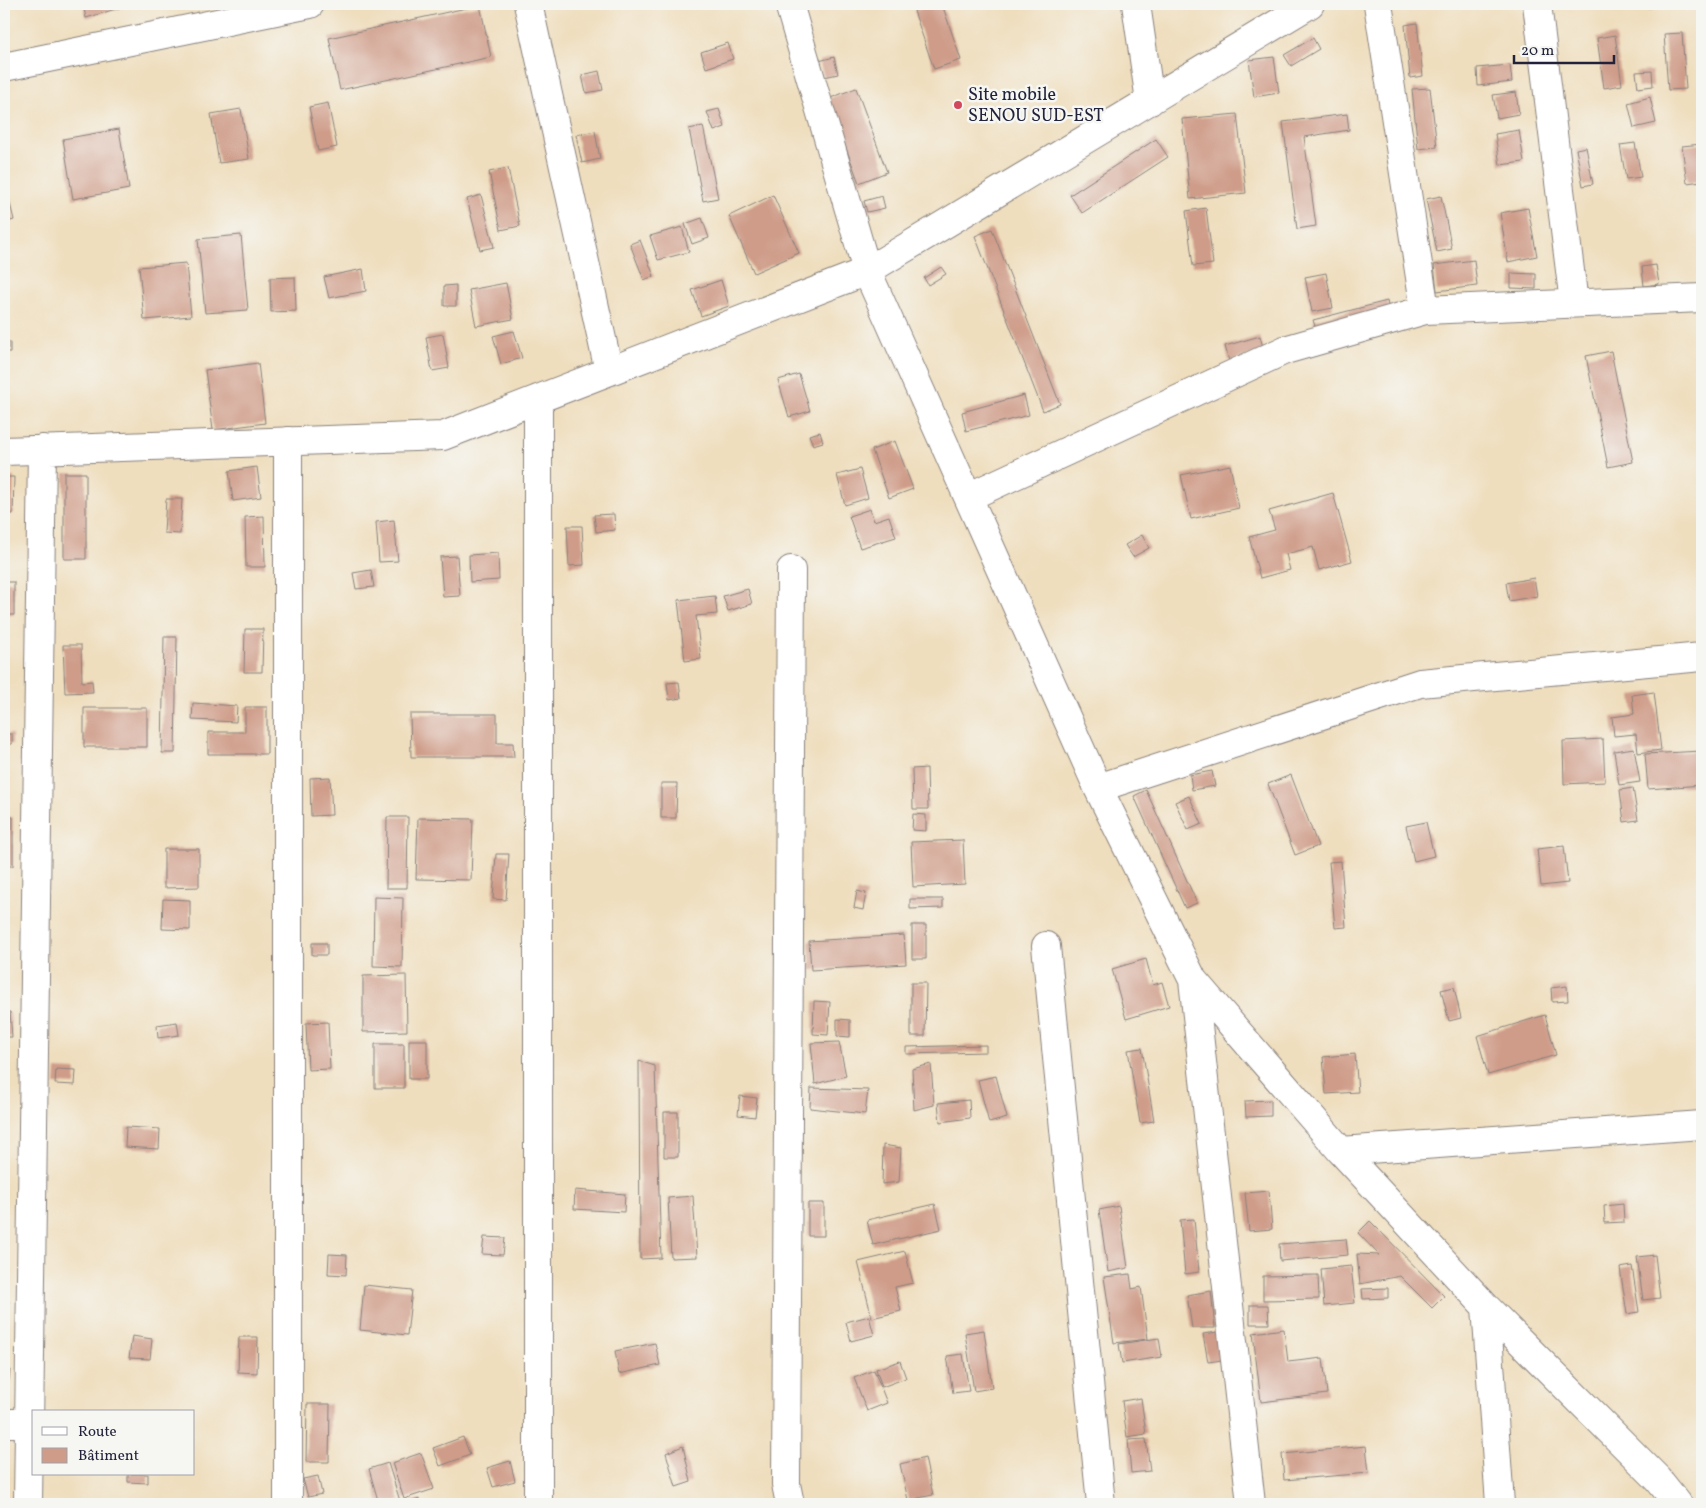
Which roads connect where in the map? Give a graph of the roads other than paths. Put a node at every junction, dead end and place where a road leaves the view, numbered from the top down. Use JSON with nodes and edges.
{"nodes":[{"id":1,"x":310,"y":4,"type":"edge"},
{"id":2,"x":528,"y":4,"type":"edge"},
{"id":3,"x":789,"y":4,"type":"edge"},
{"id":4,"x":1136,"y":4,"type":"edge"},
{"id":5,"x":1310,"y":4,"type":"edge"},
{"id":6,"x":1378,"y":4,"type":"edge"},
{"id":7,"x":1537,"y":4,"type":"edge"},
{"id":8,"x":4,"y":67,"type":"edge"},
{"id":9,"x":1150,"y":101,"type":"junction"},
{"id":10,"x":867,"y":271,"type":"junction"},
{"id":11,"x":1702,"y":298,"type":"edge"},
{"id":12,"x":1574,"y":303,"type":"junction"},
{"id":13,"x":1425,"y":310,"type":"junction"},
{"id":14,"x":609,"y":371,"type":"junction"},
{"id":15,"x":538,"y":399,"type":"junction"},
{"id":16,"x":288,"y":441,"type":"junction"},
{"id":17,"x":42,"y":449,"type":"junction"},
{"id":18,"x":4,"y":451,"type":"edge"},
{"id":19,"x":968,"y":497,"type":"junction"},
{"id":20,"x":791,"y":570,"type":"dead end"},
{"id":21,"x":1702,"y":657,"type":"edge"},
{"id":22,"x":1098,"y":788,"type":"junction"},
{"id":23,"x":1046,"y":946,"type":"dead end"},
{"id":24,"x":1193,"y":980,"type":"junction"},
{"id":25,"x":1702,"y":1125,"type":"edge"},
{"id":26,"x":1341,"y":1151,"type":"junction"},
{"id":27,"x":1486,"y":1307,"type":"junction"},
{"id":28,"x":16,"y":1423,"type":"edge"},
{"id":29,"x":28,"y":1504,"type":"edge"},
{"id":30,"x":288,"y":1504,"type":"edge"},
{"id":31,"x":538,"y":1504,"type":"edge"},
{"id":32,"x":790,"y":1504,"type":"edge"},
{"id":33,"x":1101,"y":1504,"type":"edge"},
{"id":34,"x":1251,"y":1504,"type":"edge"},
{"id":35,"x":1500,"y":1504,"type":"edge"},
{"id":36,"x":1678,"y":1504,"type":"edge"}],
"edges":[{"from":1,"to":8,"type":"street"},
{"from":2,"to":14,"type":"street"},
{"from":3,"to":10,"type":"street"},
{"from":4,"to":9,"type":"street"},
{"from":5,"to":9,"type":"street"},
{"from":6,"to":13,"type":"street"},
{"from":7,"to":12,"type":"street"},
{"from":9,"to":10,"type":"street"},
{"from":10,"to":14,"type":"street"},
{"from":10,"to":19,"type":"street"},
{"from":11,"to":12,"type":"street"},
{"from":12,"to":13,"type":"street"},
{"from":13,"to":19,"type":"street"},
{"from":14,"to":15,"type":"street"},
{"from":15,"to":16,"type":"street"},
{"from":15,"to":31,"type":"street"},
{"from":16,"to":17,"type":"street"},
{"from":16,"to":30,"type":"street"},
{"from":17,"to":18,"type":"street"},
{"from":17,"to":28,"type":"street"},
{"from":19,"to":22,"type":"street"},
{"from":20,"to":32,"type":"street"},
{"from":21,"to":22,"type":"street"},
{"from":22,"to":24,"type":"street"},
{"from":23,"to":33,"type":"street"},
{"from":24,"to":26,"type":"street"},
{"from":24,"to":34,"type":"street"},
{"from":25,"to":26,"type":"street"},
{"from":26,"to":27,"type":"street"},
{"from":27,"to":35,"type":"street"},
{"from":27,"to":36,"type":"street"},
{"from":28,"to":29,"type":"street"}]}
